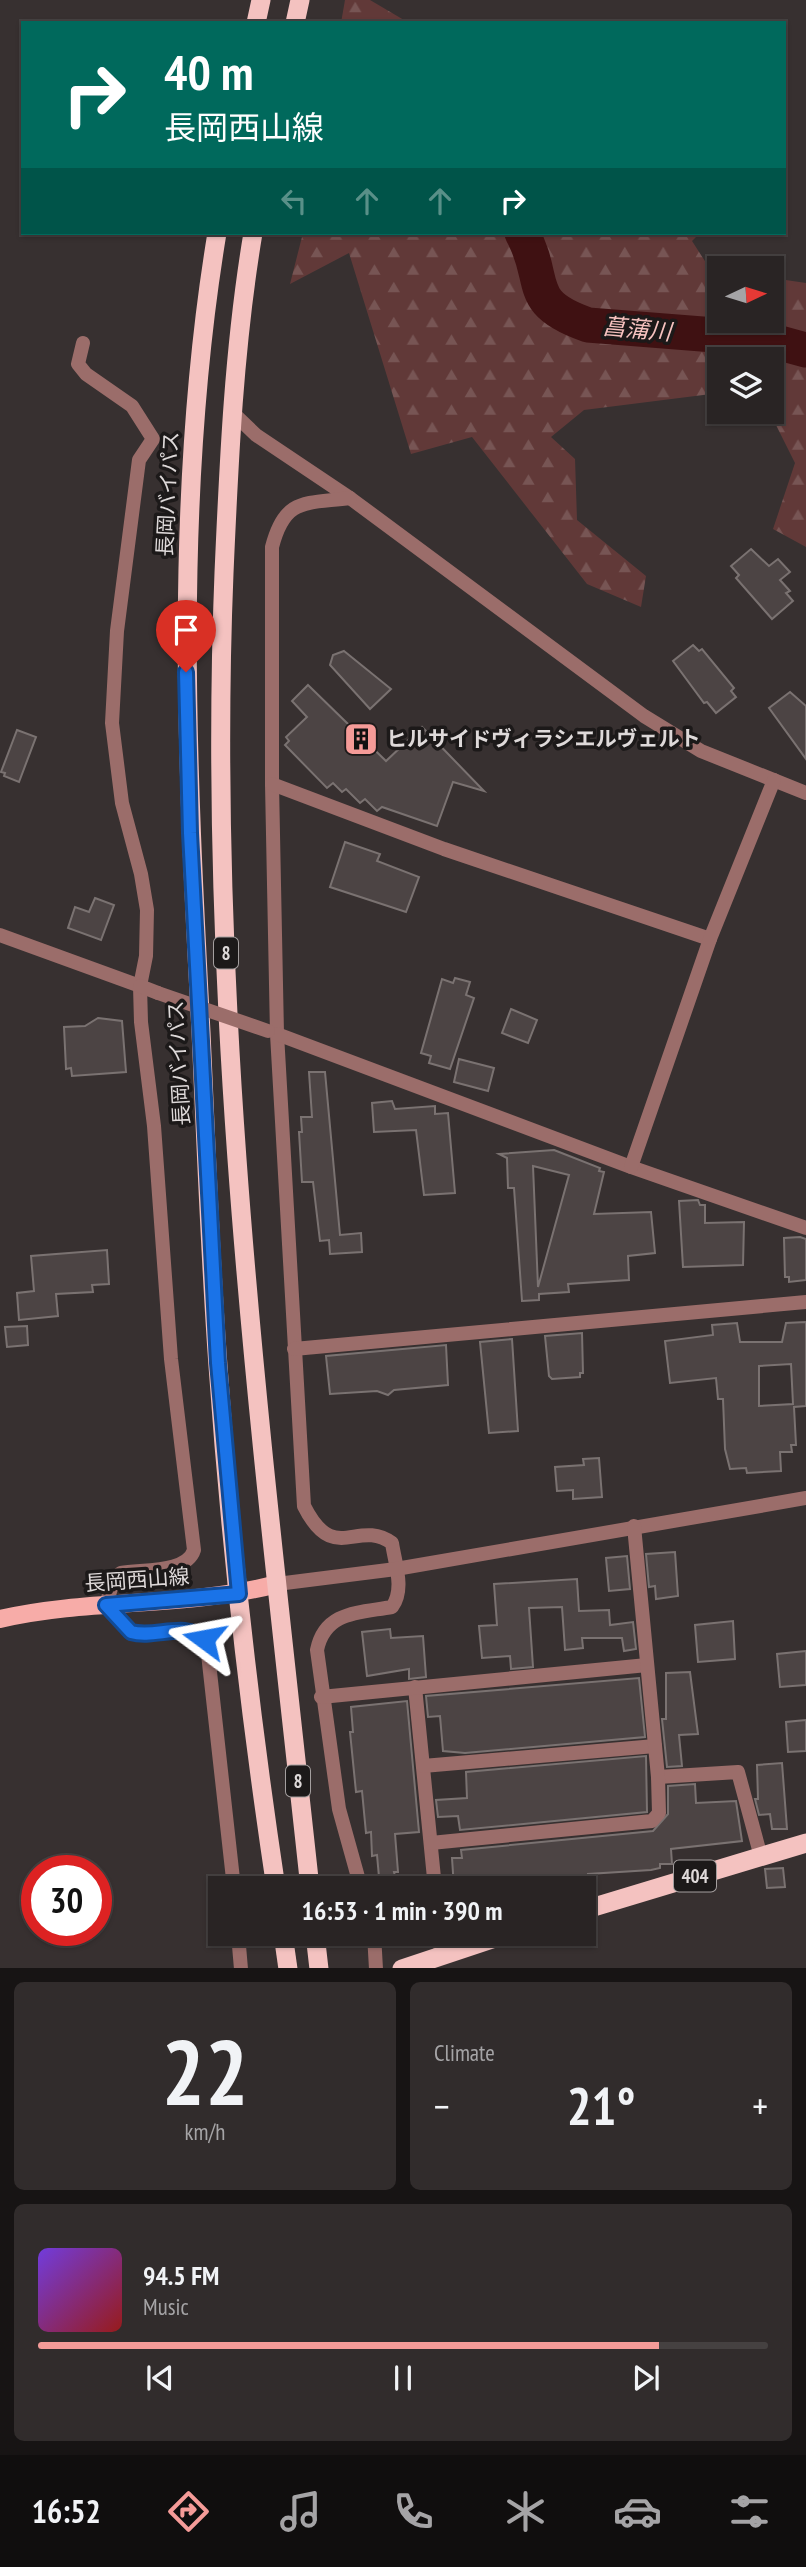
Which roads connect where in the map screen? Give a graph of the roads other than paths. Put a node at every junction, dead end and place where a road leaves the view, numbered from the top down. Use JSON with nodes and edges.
{"nodes":[{"id":1,"x":261,"y":0,"type":"edge"},
{"id":2,"x":300,"y":0,"type":"edge"},
{"id":3,"x":256,"y":21,"type":"edge"},
{"id":4,"x":295,"y":21,"type":"edge"},
{"id":5,"x":217,"y":235,"type":"edge"},
{"id":6,"x":253,"y":235,"type":"edge"},
{"id":7,"x":83,"y":343,"type":"dead end"},
{"id":8,"x":230,"y":411,"type":"junction"},
{"id":9,"x":350,"y":498,"type":"junction"},
{"id":10,"x":774,"y":780,"type":"junction"},
{"id":11,"x":272,"y":784,"type":"junction"},
{"id":12,"x":806,"y":793,"type":"edge"},
{"id":13,"x":0,"y":935,"type":"edge"},
{"id":14,"x":710,"y":939,"type":"junction"},
{"id":15,"x":140,"y":986,"type":"junction"},
{"id":16,"x":273,"y":1032,"type":"junction"},
{"id":17,"x":631,"y":1167,"type":"junction"},
{"id":18,"x":806,"y":1228,"type":"edge"},
{"id":19,"x":806,"y":1302,"type":"edge"},
{"id":20,"x":294,"y":1349,"type":"junction"},
{"id":21,"x":806,"y":1497,"type":"edge"},
{"id":22,"x":634,"y":1526,"type":"junction"},
{"id":23,"x":396,"y":1569,"type":"junction"},
{"id":24,"x":277,"y":1584,"type":"junction"},
{"id":25,"x":239,"y":1594,"type":"junction"},
{"id":26,"x":106,"y":1605,"type":"junction"},
{"id":27,"x":0,"y":1619,"type":"edge"},
{"id":28,"x":647,"y":1665,"type":"junction"},
{"id":29,"x":415,"y":1687,"type":"junction"},
{"id":30,"x":321,"y":1697,"type":"junction"},
{"id":31,"x":654,"y":1746,"type":"junction"},
{"id":32,"x":423,"y":1766,"type":"junction"},
{"id":33,"x":658,"y":1777,"type":"junction"},
{"id":34,"x":431,"y":1843,"type":"junction"},
{"id":35,"x":806,"y":1843,"type":"edge"},
{"id":36,"x":761,"y":1857,"type":"junction"},
{"id":37,"x":233,"y":1876,"type":"edge"},
{"id":38,"x":274,"y":1876,"type":"edge"},
{"id":39,"x":309,"y":1876,"type":"edge"},
{"id":40,"x":359,"y":1876,"type":"edge"},
{"id":41,"x":434,"y":1876,"type":"edge"},
{"id":42,"x":596,"y":1906,"type":"edge"},
{"id":43,"x":239,"y":1946,"type":"edge"},
{"id":44,"x":284,"y":1946,"type":"edge"},
{"id":45,"x":316,"y":1946,"type":"edge"},
{"id":46,"x":375,"y":1946,"type":"edge"},
{"id":47,"x":440,"y":1946,"type":"edge"},
{"id":48,"x":467,"y":1946,"type":"edge"},
{"id":49,"x":441,"y":1954,"type":"junction"},
{"id":50,"x":319,"y":1967,"type":"edge"},
{"id":51,"x":240,"y":1968,"type":"edge"},
{"id":52,"x":288,"y":1968,"type":"edge"},
{"id":53,"x":376,"y":1968,"type":"edge"},
{"id":54,"x":405,"y":1968,"type":"edge"}],
"edges":[{"from":1,"to":3,"type":"highway"},
{"from":2,"to":4,"type":"highway"},
{"from":5,"to":25,"type":"highway","name":"長岡バイパス","number":"8"},
{"from":6,"to":8,"type":"highway","number":"8"},
{"from":7,"to":15,"type":"street"},
{"from":8,"to":9,"type":"street"},
{"from":8,"to":24,"type":"highway","number":"8"},
{"from":9,"to":10,"type":"street"},
{"from":9,"to":11,"type":"street"},
{"from":10,"to":12,"type":"street"},
{"from":10,"to":14,"type":"street"},
{"from":11,"to":14,"type":"street"},
{"from":11,"to":16,"type":"street"},
{"from":13,"to":15,"type":"street"},
{"from":14,"to":17,"type":"street"},
{"from":15,"to":16,"type":"street","bridge":true},
{"from":15,"to":26,"type":"street"},
{"from":16,"to":17,"type":"street"},
{"from":16,"to":20,"type":"street"},
{"from":17,"to":18,"type":"street"},
{"from":19,"to":20,"type":"street"},
{"from":20,"to":23,"type":"street"},
{"from":21,"to":22,"type":"street"},
{"from":22,"to":23,"type":"street"},
{"from":22,"to":28,"type":"street"},
{"from":23,"to":24,"type":"street"},
{"from":23,"to":30,"type":"street"},
{"from":24,"to":25,"type":"main road","name":"長岡西山線"},
{"from":24,"to":39,"type":"highway","number":"8"},
{"from":25,"to":26,"type":"main road","name":"長岡西山線"},
{"from":25,"to":38,"type":"highway","name":"長岡バイパス","number":"8"},
{"from":26,"to":27,"type":"main road","name":"長岡西山線"},
{"from":26,"to":37,"type":"street"},
{"from":28,"to":29,"type":"street"},
{"from":28,"to":31,"type":"street"},
{"from":29,"to":30,"type":"street"},
{"from":29,"to":32,"type":"street"},
{"from":30,"to":40,"type":"street"},
{"from":31,"to":32,"type":"street"},
{"from":31,"to":33,"type":"street"},
{"from":32,"to":34,"type":"street"},
{"from":33,"to":34,"type":"street"},
{"from":33,"to":36,"type":"street"},
{"from":34,"to":41,"type":"street"},
{"from":35,"to":36,"type":"highway","number":"404"},
{"from":36,"to":42,"type":"highway","number":"404"},
{"from":43,"to":51,"type":"street"},
{"from":44,"to":52,"type":"highway"},
{"from":45,"to":50,"type":"highway"},
{"from":46,"to":53,"type":"street"},
{"from":47,"to":49,"type":"street"},
{"from":48,"to":49,"type":"highway"},
{"from":49,"to":54,"type":"highway"}]}
